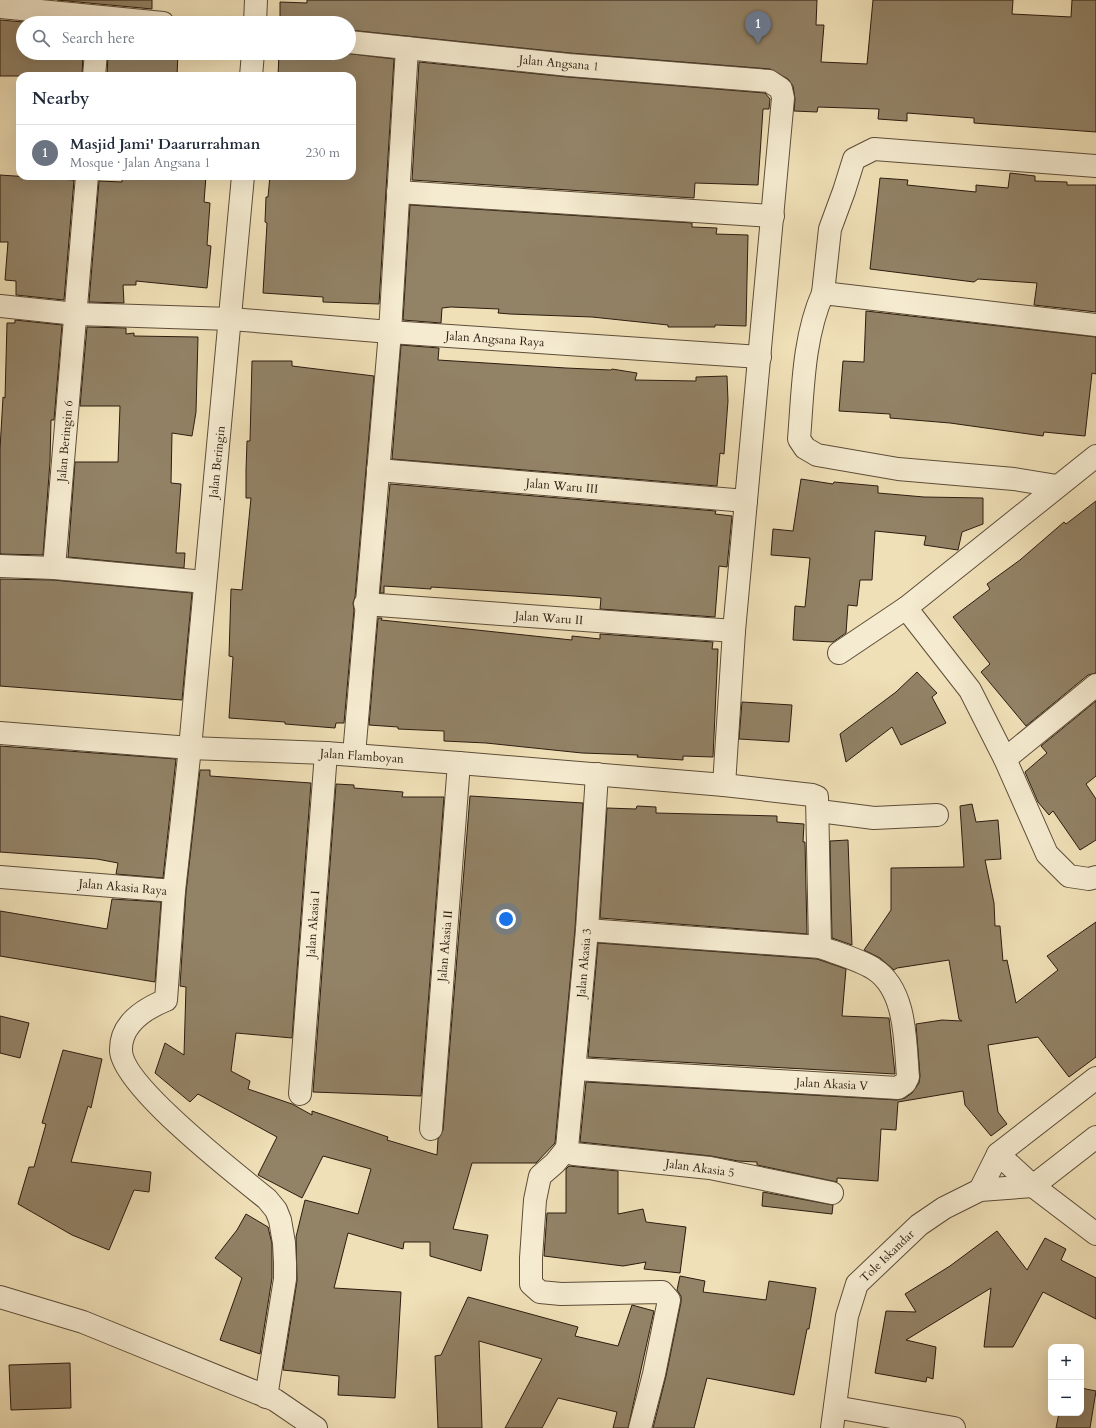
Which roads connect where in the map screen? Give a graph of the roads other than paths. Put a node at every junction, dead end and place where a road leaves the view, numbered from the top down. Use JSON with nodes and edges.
{"nodes":[{"id":1,"x":256,"y":0,"type":"edge"},
{"id":2,"x":0,"y":7,"type":"edge"},
{"id":3,"x":69,"y":16,"type":"edge"},
{"id":4,"x":255,"y":16,"type":"edge"},
{"id":5,"x":356,"y":43,"type":"edge"},
{"id":6,"x":407,"y":48,"type":"junction"},
{"id":7,"x":95,"y":60,"type":"edge"},
{"id":8,"x":252,"y":60,"type":"edge"},
{"id":9,"x":94,"y":72,"type":"edge"},
{"id":10,"x":251,"y":72,"type":"edge"},
{"id":11,"x":1096,"y":166,"type":"edge"},
{"id":12,"x":87,"y":180,"type":"edge"},
{"id":13,"x":243,"y":180,"type":"edge"},
{"id":14,"x":398,"y":192,"type":"junction"},
{"id":15,"x":773,"y":216,"type":"junction"},
{"id":16,"x":823,"y":293,"type":"junction"},
{"id":17,"x":0,"y":306,"type":"edge"},
{"id":18,"x":76,"y":314,"type":"junction"},
{"id":19,"x":231,"y":319,"type":"junction"},
{"id":20,"x":1096,"y":325,"type":"edge"},
{"id":21,"x":390,"y":332,"type":"junction"},
{"id":22,"x":760,"y":357,"type":"junction"},
{"id":23,"x":1096,"y":456,"type":"edge"},
{"id":24,"x":378,"y":470,"type":"junction"},
{"id":25,"x":1057,"y":486,"type":"junction"},
{"id":26,"x":746,"y":501,"type":"junction"},
{"id":27,"x":0,"y":566,"type":"edge"},
{"id":28,"x":54,"y":568,"type":"junction"},
{"id":29,"x":205,"y":582,"type":"junction"},
{"id":30,"x":365,"y":604,"type":"junction"},
{"id":31,"x":906,"y":608,"type":"junction"},
{"id":32,"x":734,"y":631,"type":"junction"},
{"id":33,"x":839,"y":652,"type":"dead end"},
{"id":34,"x":1096,"y":685,"type":"edge"},
{"id":35,"x":0,"y":732,"type":"edge"},
{"id":36,"x":190,"y":748,"type":"junction"},
{"id":37,"x":326,"y":753,"type":"junction"},
{"id":38,"x":354,"y":755,"type":"junction"},
{"id":39,"x":1005,"y":759,"type":"junction"},
{"id":40,"x":459,"y":763,"type":"junction"},
{"id":41,"x":597,"y":774,"type":"junction"},
{"id":42,"x":724,"y":785,"type":"junction"},
{"id":43,"x":819,"y":811,"type":"junction"},
{"id":44,"x":937,"y":815,"type":"dead end"},
{"id":45,"x":0,"y":877,"type":"edge"},
{"id":46,"x":1096,"y":877,"type":"edge"},
{"id":47,"x":174,"y":891,"type":"junction"},
{"id":48,"x":587,"y":930,"type":"junction"},
{"id":49,"x":820,"y":947,"type":"junction"},
{"id":50,"x":575,"y":1069,"type":"junction"},
{"id":51,"x":1096,"y":1078,"type":"edge"},
{"id":52,"x":300,"y":1094,"type":"dead end"},
{"id":53,"x":430,"y":1129,"type":"dead end"},
{"id":54,"x":1096,"y":1137,"type":"edge"},
{"id":55,"x":567,"y":1149,"type":"junction"},
{"id":56,"x":998,"y":1154,"type":"junction"},
{"id":57,"x":1033,"y":1186,"type":"junction"},
{"id":58,"x":980,"y":1190,"type":"junction"},
{"id":59,"x":832,"y":1193,"type":"dead end"},
{"id":60,"x":1096,"y":1234,"type":"edge"},
{"id":61,"x":0,"y":1297,"type":"edge"},
{"id":62,"x":266,"y":1397,"type":"junction"},
{"id":63,"x":834,"y":1418,"type":"edge"},
{"id":64,"x":316,"y":1428,"type":"edge"},
{"id":65,"x":640,"y":1428,"type":"edge"},
{"id":66,"x":954,"y":1428,"type":"edge"}],
"edges":[{"from":1,"to":4,"type":"street"},
{"from":2,"to":3,"type":"street"},
{"from":5,"to":6,"type":"street","name":"Jalan Angsana 1"},
{"from":6,"to":14,"type":"street"},
{"from":6,"to":15,"type":"street","name":"Jalan Angsana 1"},
{"from":7,"to":9,"type":"street"},
{"from":8,"to":10,"type":"street"},
{"from":11,"to":16,"type":"street"},
{"from":12,"to":18,"type":"street","name":"Jalan Beringin 6"},
{"from":13,"to":19,"type":"street","name":"Jalan Beringin"},
{"from":14,"to":15,"type":"street"},
{"from":14,"to":21,"type":"street"},
{"from":15,"to":22,"type":"street"},
{"from":16,"to":20,"type":"street"},
{"from":16,"to":25,"type":"street"},
{"from":17,"to":18,"type":"street","name":"Jalan Angsana Raya"},
{"from":18,"to":19,"type":"street","name":"Jalan Angsana Raya"},
{"from":18,"to":28,"type":"street","name":"Jalan Beringin 6"},
{"from":19,"to":21,"type":"street","name":"Jalan Angsana Raya"},
{"from":19,"to":29,"type":"street","name":"Jalan Beringin"},
{"from":21,"to":22,"type":"street","name":"Jalan Angsana Raya"},
{"from":21,"to":24,"type":"street"},
{"from":22,"to":26,"type":"street"},
{"from":23,"to":25,"type":"street"},
{"from":24,"to":26,"type":"street","name":"Jalan Waru III"},
{"from":24,"to":30,"type":"street"},
{"from":25,"to":31,"type":"street"},
{"from":26,"to":32,"type":"street"},
{"from":27,"to":28,"type":"street"},
{"from":28,"to":29,"type":"street"},
{"from":29,"to":36,"type":"street","name":"Jalan Beringin"},
{"from":30,"to":32,"type":"street","name":"Jalan Waru II"},
{"from":30,"to":38,"type":"street"},
{"from":31,"to":33,"type":"street"},
{"from":31,"to":39,"type":"street"},
{"from":32,"to":42,"type":"street"},
{"from":34,"to":39,"type":"street"},
{"from":35,"to":36,"type":"street","name":"Jalan Flamboyan"},
{"from":36,"to":37,"type":"street","name":"Jalan Flamboyan"},
{"from":36,"to":47,"type":"street","name":"Jalan Akasia Raya"},
{"from":37,"to":38,"type":"street","name":"Jalan Flamboyan"},
{"from":37,"to":52,"type":"street","name":"Jalan Akasia I"},
{"from":38,"to":40,"type":"street","name":"Jalan Flamboyan"},
{"from":39,"to":46,"type":"street"},
{"from":40,"to":41,"type":"street","name":"Jalan Flamboyan"},
{"from":40,"to":53,"type":"street","name":"Jalan Akasia II"},
{"from":41,"to":42,"type":"street","name":"Jalan Flamboyan"},
{"from":41,"to":48,"type":"street","name":"Jalan Akasia 3"},
{"from":42,"to":43,"type":"street","name":"Jalan Flamboyan"},
{"from":43,"to":44,"type":"street"},
{"from":43,"to":49,"type":"street"},
{"from":45,"to":47,"type":"street","name":"Jalan Akasia Raya"},
{"from":47,"to":62,"type":"street"},
{"from":48,"to":49,"type":"street"},
{"from":48,"to":50,"type":"street","name":"Jalan Akasia 3"},
{"from":49,"to":50,"type":"street","name":"Jalan Akasia V"},
{"from":50,"to":55,"type":"street","name":"Jalan Akasia 3"},
{"from":51,"to":56,"type":"street"},
{"from":54,"to":57,"type":"street"},
{"from":55,"to":59,"type":"street","name":"Jalan Akasia 5"},
{"from":55,"to":65,"type":"street"},
{"from":56,"to":57,"type":"street"},
{"from":56,"to":58,"type":"street"},
{"from":57,"to":58,"type":"street","name":"Tole Iskandar"},
{"from":57,"to":60,"type":"street"},
{"from":58,"to":63,"type":"street","name":"Tole Iskandar"},
{"from":61,"to":62,"type":"street"},
{"from":62,"to":64,"type":"street"},
{"from":63,"to":66,"type":"street"}]}
